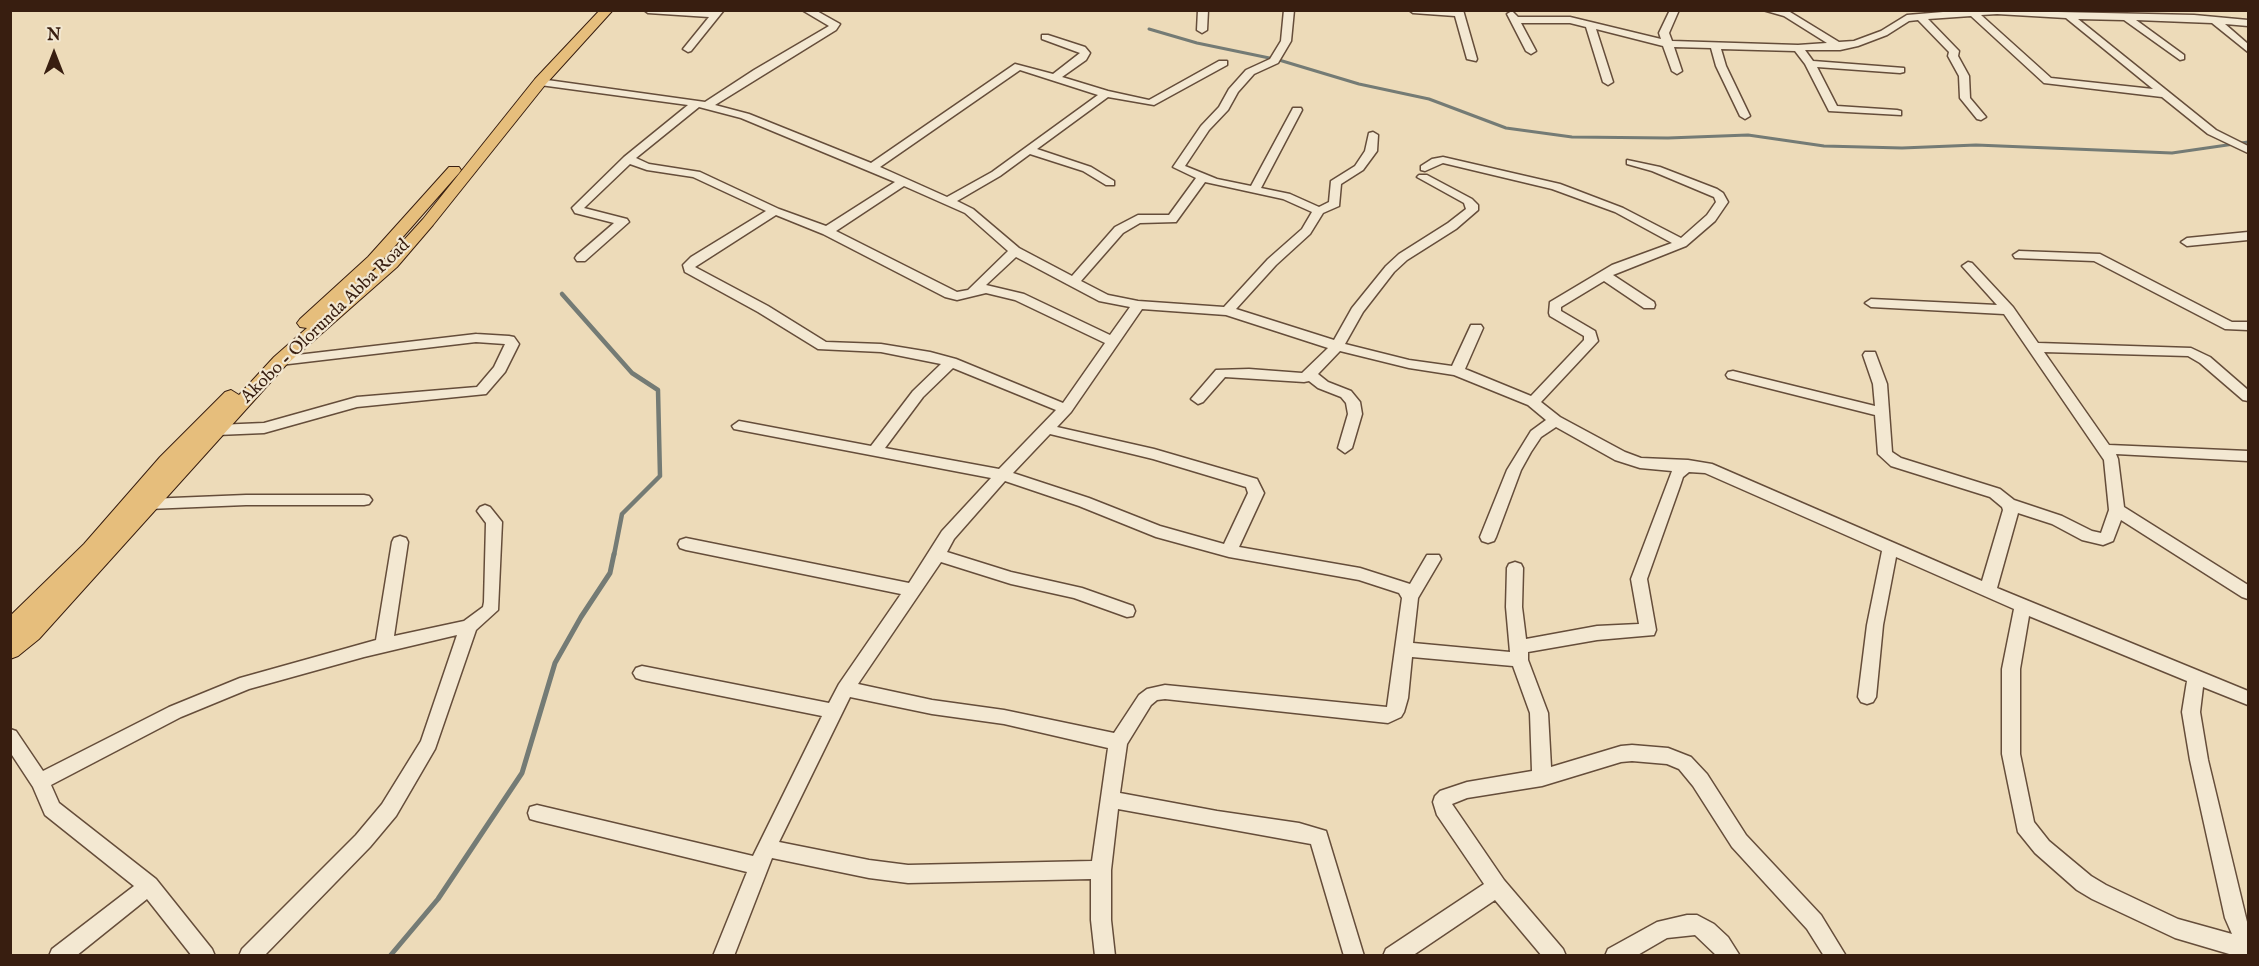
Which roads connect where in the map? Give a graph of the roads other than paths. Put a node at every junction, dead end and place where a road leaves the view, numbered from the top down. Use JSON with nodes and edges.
{"nodes":[{"id":1,"x":595,"y":10,"type":"edge"},
{"id":2,"x":607,"y":10,"type":"edge"},
{"id":3,"x":648,"y":10,"type":"edge"},
{"id":4,"x":806,"y":10,"type":"edge"},
{"id":5,"x":1203,"y":10,"type":"edge"},
{"id":6,"x":1289,"y":10,"type":"edge"},
{"id":7,"x":1413,"y":10,"type":"edge"},
{"id":8,"x":1675,"y":10,"type":"edge"},
{"id":9,"x":1767,"y":10,"type":"edge"},
{"id":10,"x":2205,"y":10,"type":"edge"},
{"id":11,"x":1996,"y":11,"type":"edge"},
{"id":12,"x":1459,"y":12,"type":"edge"},
{"id":13,"x":1788,"y":12,"type":"edge"},
{"id":14,"x":1952,"y":12,"type":"edge"},
{"id":15,"x":718,"y":13,"type":"edge"},
{"id":16,"x":1973,"y":13,"type":"junction"},
{"id":17,"x":2065,"y":13,"type":"edge"},
{"id":18,"x":2121,"y":14,"type":"edge"},
{"id":19,"x":1513,"y":15,"type":"edge"},
{"id":20,"x":1571,"y":15,"type":"edge"},
{"id":21,"x":1919,"y":16,"type":"junction"},
{"id":22,"x":2215,"y":20,"type":"junction"},
{"id":23,"x":2248,"y":23,"type":"edge"},
{"id":24,"x":1590,"y":24,"type":"junction"},
{"id":25,"x":1202,"y":30,"type":"dead end"},
{"id":26,"x":1045,"y":37,"type":"dead end"},
{"id":27,"x":1668,"y":44,"type":"junction"},
{"id":28,"x":1715,"y":45,"type":"junction"},
{"id":29,"x":1840,"y":47,"type":"junction"},
{"id":30,"x":1798,"y":48,"type":"junction"},
{"id":31,"x":2248,"y":49,"type":"edge"},
{"id":32,"x":688,"y":50,"type":"dead end"},
{"id":33,"x":1531,"y":51,"type":"dead end"},
{"id":34,"x":2180,"y":57,"type":"dead end"},
{"id":35,"x":1472,"y":59,"type":"dead end"},
{"id":36,"x":1223,"y":63,"type":"dead end"},
{"id":37,"x":1810,"y":64,"type":"junction"},
{"id":38,"x":1900,"y":70,"type":"dead end"},
{"id":39,"x":1677,"y":71,"type":"dead end"},
{"id":40,"x":1054,"y":78,"type":"junction"},
{"id":41,"x":540,"y":82,"type":"junction"},
{"id":42,"x":1608,"y":82,"type":"dead end"},
{"id":43,"x":1106,"y":94,"type":"junction"},
{"id":44,"x":2166,"y":94,"type":"junction"},
{"id":45,"x":703,"y":104,"type":"junction"},
{"id":46,"x":1297,"y":110,"type":"dead end"},
{"id":47,"x":1897,"y":113,"type":"dead end"},
{"id":48,"x":1745,"y":116,"type":"dead end"},
{"id":49,"x":1981,"y":117,"type":"dead end"},
{"id":50,"x":1373,"y":135,"type":"dead end"},
{"id":51,"x":1028,"y":150,"type":"junction"},
{"id":52,"x":2248,"y":150,"type":"edge"},
{"id":53,"x":628,"y":159,"type":"junction"},
{"id":54,"x":1631,"y":162,"type":"dead end"},
{"id":55,"x":872,"y":167,"type":"junction"},
{"id":56,"x":1203,"y":177,"type":"junction"},
{"id":57,"x":904,"y":181,"type":"junction"},
{"id":58,"x":1110,"y":183,"type":"dead end"},
{"id":59,"x":1254,"y":190,"type":"junction"},
{"id":60,"x":948,"y":201,"type":"junction"},
{"id":61,"x":432,"y":206,"type":"junction"},
{"id":62,"x":1319,"y":210,"type":"junction"},
{"id":63,"x":775,"y":211,"type":"junction"},
{"id":64,"x":827,"y":231,"type":"junction"},
{"id":65,"x":2248,"y":236,"type":"edge"},
{"id":66,"x":2187,"y":242,"type":"dead end"},
{"id":67,"x":1682,"y":243,"type":"junction"},
{"id":68,"x":1015,"y":251,"type":"junction"},
{"id":69,"x":2019,"y":255,"type":"dead end"},
{"id":70,"x":581,"y":258,"type":"dead end"},
{"id":71,"x":1968,"y":267,"type":"dead end"},
{"id":72,"x":1604,"y":275,"type":"junction"},
{"id":73,"x":1073,"y":282,"type":"junction"},
{"id":74,"x":973,"y":291,"type":"junction"},
{"id":75,"x":1871,"y":303,"type":"dead end"},
{"id":76,"x":1138,"y":305,"type":"junction"},
{"id":77,"x":1649,"y":305,"type":"dead end"},
{"id":78,"x":2008,"y":310,"type":"junction"},
{"id":79,"x":1227,"y":311,"type":"junction"},
{"id":80,"x":2248,"y":326,"type":"edge"},
{"id":81,"x":1476,"y":328,"type":"dead end"},
{"id":82,"x":1112,"y":341,"type":"junction"},
{"id":83,"x":1337,"y":346,"type":"junction"},
{"id":84,"x":2033,"y":347,"type":"junction"},
{"id":85,"x":1870,"y":356,"type":"dead end"},
{"id":86,"x":280,"y":361,"type":"junction"},
{"id":87,"x":951,"y":362,"type":"junction"},
{"id":88,"x":1457,"y":370,"type":"junction"},
{"id":89,"x":1310,"y":374,"type":"junction"},
{"id":90,"x":1733,"y":375,"type":"dead end"},
{"id":91,"x":2248,"y":397,"type":"edge"},
{"id":92,"x":1198,"y":399,"type":"dead end"},
{"id":93,"x":1533,"y":402,"type":"junction"},
{"id":94,"x":1066,"y":409,"type":"junction"},
{"id":95,"x":1881,"y":412,"type":"junction"},
{"id":96,"x":1555,"y":420,"type":"junction"},
{"id":97,"x":739,"y":426,"type":"dead end"},
{"id":98,"x":1047,"y":429,"type":"junction"},
{"id":99,"x":217,"y":430,"type":"junction"},
{"id":100,"x":1345,"y":448,"type":"dead end"},
{"id":101,"x":2107,"y":450,"type":"junction"},
{"id":102,"x":875,"y":451,"type":"junction"},
{"id":103,"x":2248,"y":456,"type":"edge"},
{"id":104,"x":1688,"y":465,"type":"junction"},
{"id":105,"x":1002,"y":475,"type":"junction"},
{"id":106,"x":364,"y":500,"type":"dead end"},
{"id":107,"x":148,"y":504,"type":"junction"},
{"id":108,"x":2015,"y":508,"type":"junction"},
{"id":109,"x":2117,"y":510,"type":"junction"},
{"id":110,"x":486,"y":511,"type":"dead end"},
{"id":111,"x":1488,"y":537,"type":"dead end"},
{"id":112,"x":400,"y":542,"type":"dead end"},
{"id":113,"x":686,"y":544,"type":"dead end"},
{"id":114,"x":1890,"y":548,"type":"junction"},
{"id":115,"x":1229,"y":551,"type":"junction"},
{"id":116,"x":937,"y":555,"type":"junction"},
{"id":117,"x":1433,"y":559,"type":"dead end"},
{"id":118,"x":1515,"y":568,"type":"dead end"},
{"id":119,"x":912,"y":590,"type":"junction"},
{"id":120,"x":1988,"y":590,"type":"junction"},
{"id":121,"x":2248,"y":593,"type":"edge"},
{"id":122,"x":1410,"y":598,"type":"junction"},
{"id":123,"x":2023,"y":606,"type":"junction"},
{"id":124,"x":1127,"y":611,"type":"dead end"},
{"id":125,"x":469,"y":626,"type":"junction"},
{"id":126,"x":10,"y":630,"type":"edge"},
{"id":127,"x":384,"y":645,"type":"junction"},
{"id":128,"x":10,"y":650,"type":"edge"},
{"id":129,"x":1403,"y":650,"type":"junction"},
{"id":130,"x":1519,"y":654,"type":"junction"},
{"id":131,"x":642,"y":673,"type":"dead end"},
{"id":132,"x":2196,"y":678,"type":"junction"},
{"id":133,"x":845,"y":689,"type":"junction"},
{"id":134,"x":1867,"y":697,"type":"dead end"},
{"id":135,"x":2248,"y":698,"type":"edge"},
{"id":136,"x":833,"y":711,"type":"junction"},
{"id":137,"x":10,"y":736,"type":"edge"},
{"id":138,"x":1119,"y":742,"type":"junction"},
{"id":139,"x":1542,"y":778,"type":"junction"},
{"id":140,"x":40,"y":782,"type":"junction"},
{"id":141,"x":1110,"y":799,"type":"junction"},
{"id":142,"x":537,"y":813,"type":"dead end"},
{"id":143,"x":763,"y":857,"type":"junction"},
{"id":144,"x":1101,"y":870,"type":"junction"},
{"id":145,"x":149,"y":886,"type":"junction"},
{"id":146,"x":1497,"y":887,"type":"junction"},
{"id":147,"x":2248,"y":949,"type":"edge"},
{"id":148,"x":59,"y":956,"type":"edge"},
{"id":149,"x":205,"y":956,"type":"edge"},
{"id":150,"x":249,"y":956,"type":"edge"},
{"id":151,"x":723,"y":956,"type":"edge"},
{"id":152,"x":1105,"y":956,"type":"edge"},
{"id":153,"x":1354,"y":956,"type":"edge"},
{"id":154,"x":1393,"y":956,"type":"edge"},
{"id":155,"x":1556,"y":956,"type":"edge"},
{"id":156,"x":1615,"y":956,"type":"edge"},
{"id":157,"x":1730,"y":956,"type":"edge"},
{"id":158,"x":1836,"y":956,"type":"edge"}],
"edges":[{"from":1,"to":61,"type":"main road","name":"Akobo - Olorunda Abba Road"},
{"from":2,"to":41,"type":"main road","name":"Akobo - Olorunda Abba Road"},
{"from":3,"to":15,"type":"street"},
{"from":4,"to":45,"type":"street"},
{"from":5,"to":25,"type":"street"},
{"from":6,"to":56,"type":"street"},
{"from":7,"to":12,"type":"street"},
{"from":8,"to":27,"type":"street"},
{"from":9,"to":13,"type":"street"},
{"from":10,"to":22,"type":"street"},
{"from":11,"to":16,"type":"street"},
{"from":11,"to":17,"type":"street"},
{"from":12,"to":35,"type":"street"},
{"from":13,"to":29,"type":"street"},
{"from":14,"to":16,"type":"street"},
{"from":14,"to":21,"type":"street"},
{"from":15,"to":32,"type":"street"},
{"from":16,"to":44,"type":"street"},
{"from":17,"to":18,"type":"street"},
{"from":17,"to":44,"type":"street"},
{"from":18,"to":22,"type":"street"},
{"from":18,"to":34,"type":"street"},
{"from":19,"to":20,"type":"street"},
{"from":19,"to":33,"type":"street"},
{"from":20,"to":24,"type":"street"},
{"from":21,"to":29,"type":"street"},
{"from":21,"to":49,"type":"street"},
{"from":22,"to":23,"type":"street"},
{"from":22,"to":31,"type":"street"},
{"from":24,"to":27,"type":"street"},
{"from":24,"to":42,"type":"street"},
{"from":26,"to":40,"type":"street"},
{"from":27,"to":28,"type":"street"},
{"from":27,"to":39,"type":"street"},
{"from":28,"to":30,"type":"street"},
{"from":28,"to":48,"type":"street"},
{"from":29,"to":30,"type":"street"},
{"from":30,"to":37,"type":"street"},
{"from":36,"to":43,"type":"street"},
{"from":37,"to":38,"type":"street"},
{"from":37,"to":47,"type":"street"},
{"from":40,"to":43,"type":"street"},
{"from":40,"to":55,"type":"street"},
{"from":41,"to":45,"type":"street"},
{"from":41,"to":61,"type":"main road","name":"Akobo - Olorunda Abba Road"},
{"from":43,"to":51,"type":"street"},
{"from":44,"to":52,"type":"street"},
{"from":45,"to":53,"type":"street"},
{"from":45,"to":55,"type":"street"},
{"from":46,"to":59,"type":"street"},
{"from":50,"to":62,"type":"street"},
{"from":51,"to":58,"type":"street"},
{"from":51,"to":60,"type":"street"},
{"from":53,"to":63,"type":"street"},
{"from":53,"to":70,"type":"street"},
{"from":54,"to":67,"type":"street"},
{"from":55,"to":57,"type":"street"},
{"from":56,"to":59,"type":"street"},
{"from":56,"to":73,"type":"street"},
{"from":57,"to":60,"type":"street"},
{"from":57,"to":64,"type":"street"},
{"from":59,"to":62,"type":"street"},
{"from":60,"to":68,"type":"street"},
{"from":61,"to":86,"type":"main road","name":"Akobo - Olorunda Abba Road"},
{"from":61,"to":126,"type":"main road","name":"Akobo - Olorunda Abba Road"},
{"from":62,"to":79,"type":"street"},
{"from":63,"to":64,"type":"street"},
{"from":63,"to":87,"type":"street"},
{"from":64,"to":74,"type":"street"},
{"from":65,"to":66,"type":"street"},
{"from":67,"to":72,"type":"street"},
{"from":67,"to":83,"type":"street"},
{"from":68,"to":73,"type":"street"},
{"from":68,"to":74,"type":"street"},
{"from":69,"to":80,"type":"street"},
{"from":71,"to":78,"type":"street"},
{"from":72,"to":77,"type":"street"},
{"from":72,"to":93,"type":"street"},
{"from":73,"to":76,"type":"street"},
{"from":74,"to":82,"type":"street"},
{"from":75,"to":78,"type":"street"},
{"from":76,"to":79,"type":"street"},
{"from":76,"to":82,"type":"street"},
{"from":78,"to":84,"type":"street"},
{"from":79,"to":83,"type":"street"},
{"from":81,"to":88,"type":"street"},
{"from":82,"to":94,"type":"street"},
{"from":83,"to":88,"type":"street"},
{"from":83,"to":89,"type":"street"},
{"from":84,"to":91,"type":"street"},
{"from":84,"to":101,"type":"street"},
{"from":85,"to":95,"type":"street"},
{"from":86,"to":99,"type":"main road","name":"Akobo - Olorunda Abba Road"},
{"from":86,"to":99,"type":"street"},
{"from":87,"to":94,"type":"street"},
{"from":87,"to":102,"type":"street"},
{"from":88,"to":93,"type":"street"},
{"from":89,"to":92,"type":"street"},
{"from":89,"to":100,"type":"street"},
{"from":90,"to":95,"type":"street"},
{"from":93,"to":96,"type":"street"},
{"from":94,"to":98,"type":"street"},
{"from":95,"to":108,"type":"street"},
{"from":96,"to":104,"type":"street"},
{"from":96,"to":111,"type":"street"},
{"from":97,"to":102,"type":"street"},
{"from":98,"to":105,"type":"street"},
{"from":98,"to":115,"type":"street"},
{"from":99,"to":107,"type":"main road","name":"Akobo - Olorunda Abba Road"},
{"from":101,"to":103,"type":"street"},
{"from":101,"to":109,"type":"street"},
{"from":102,"to":105,"type":"street"},
{"from":104,"to":114,"type":"street"},
{"from":104,"to":130,"type":"street"},
{"from":105,"to":115,"type":"street"},
{"from":105,"to":116,"type":"street"},
{"from":106,"to":107,"type":"street"},
{"from":107,"to":128,"type":"main road","name":"Akobo - Olorunda Abba Road"},
{"from":108,"to":109,"type":"street"},
{"from":108,"to":120,"type":"street"},
{"from":109,"to":121,"type":"street"},
{"from":110,"to":125,"type":"street"},
{"from":112,"to":127,"type":"street"},
{"from":113,"to":119,"type":"street"},
{"from":114,"to":120,"type":"street"},
{"from":114,"to":134,"type":"street"},
{"from":115,"to":122,"type":"street"},
{"from":116,"to":119,"type":"street"},
{"from":116,"to":124,"type":"street"},
{"from":117,"to":122,"type":"street"},
{"from":118,"to":130,"type":"street"},
{"from":119,"to":133,"type":"street"},
{"from":120,"to":123,"type":"street"},
{"from":122,"to":129,"type":"street"},
{"from":123,"to":132,"type":"street"},
{"from":123,"to":147,"type":"street"},
{"from":125,"to":127,"type":"street"},
{"from":125,"to":150,"type":"street"},
{"from":127,"to":140,"type":"street"},
{"from":129,"to":130,"type":"street"},
{"from":129,"to":138,"type":"street"},
{"from":130,"to":139,"type":"street"},
{"from":131,"to":136,"type":"street"},
{"from":132,"to":135,"type":"street"},
{"from":132,"to":147,"type":"street"},
{"from":133,"to":136,"type":"street"},
{"from":133,"to":138,"type":"street"},
{"from":136,"to":143,"type":"street"},
{"from":137,"to":140,"type":"street"},
{"from":138,"to":141,"type":"street"},
{"from":139,"to":146,"type":"street"},
{"from":139,"to":158,"type":"street"},
{"from":140,"to":145,"type":"street"},
{"from":141,"to":144,"type":"street"},
{"from":141,"to":153,"type":"street"},
{"from":142,"to":143,"type":"street"},
{"from":143,"to":144,"type":"street"},
{"from":143,"to":151,"type":"street"},
{"from":144,"to":152,"type":"street"},
{"from":145,"to":148,"type":"street"},
{"from":145,"to":149,"type":"street"},
{"from":146,"to":154,"type":"street"},
{"from":146,"to":155,"type":"street"},
{"from":156,"to":157,"type":"street"}]}
